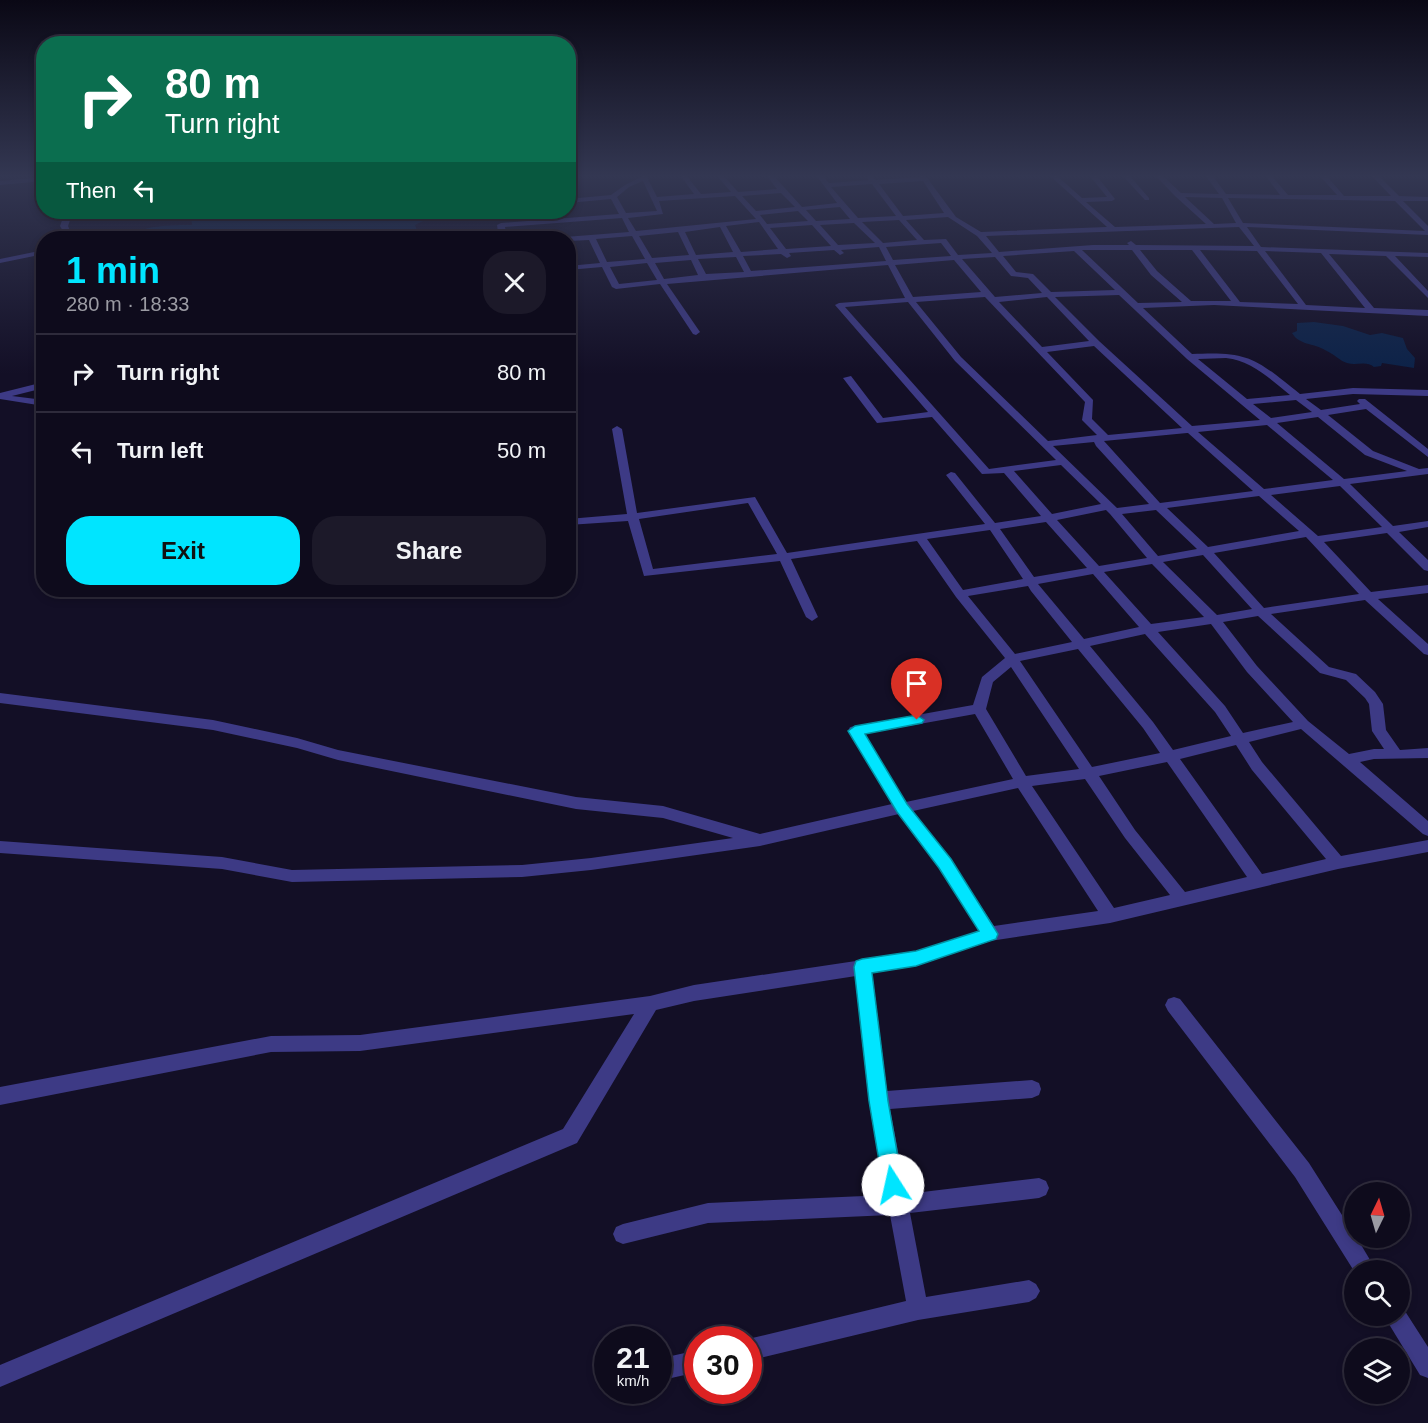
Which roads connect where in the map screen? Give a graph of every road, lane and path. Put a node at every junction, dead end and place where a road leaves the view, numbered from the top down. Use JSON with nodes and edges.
{"nodes":[{"id":1,"x":593,"y":241,"type":"edge"},
{"id":2,"x":640,"y":241,"type":"edge"},
{"id":3,"x":686,"y":241,"type":"edge"},
{"id":4,"x":732,"y":241,"type":"edge"},
{"id":5,"x":776,"y":241,"type":"edge"},
{"id":6,"x":831,"y":241,"type":"edge"},
{"id":7,"x":877,"y":241,"type":"edge"},
{"id":8,"x":934,"y":241,"type":"edge"},
{"id":9,"x":943,"y":241,"type":"edge"},
{"id":10,"x":986,"y":241,"type":"edge"},
{"id":11,"x":1129,"y":241,"type":"edge"},
{"id":12,"x":1230,"y":241,"type":"edge"},
{"id":13,"x":1253,"y":241,"type":"edge"},
{"id":14,"x":922,"y":242,"type":"joint"},
{"id":15,"x":881,"y":245,"type":"junction"},
{"id":16,"x":1135,"y":246,"type":"junction"},
{"id":17,"x":1194,"y":247,"type":"junction"},
{"id":18,"x":836,"y":248,"type":"junction"},
{"id":19,"x":1075,"y":248,"type":"junction"},
{"id":20,"x":1235,"y":248,"type":"junction"},
{"id":21,"x":1259,"y":249,"type":"junction"},
{"id":22,"x":783,"y":251,"type":"junction"},
{"id":23,"x":1323,"y":251,"type":"junction"},
{"id":24,"x":996,"y":253,"type":"junction"},
{"id":25,"x":36,"y":254,"type":"edge"},
{"id":26,"x":739,"y":254,"type":"junction"},
{"id":27,"x":1388,"y":254,"type":"junction"},
{"id":28,"x":1428,"y":255,"type":"edge"},
{"id":29,"x":694,"y":257,"type":"junction"},
{"id":30,"x":957,"y":257,"type":"junction"},
{"id":31,"x":0,"y":261,"type":"edge"},
{"id":32,"x":652,"y":261,"type":"junction"},
{"id":33,"x":890,"y":262,"type":"junction"},
{"id":34,"x":606,"y":265,"type":"junction"},
{"id":35,"x":849,"y":266,"type":"junction"},
{"id":36,"x":576,"y":267,"type":"edge"},
{"id":37,"x":799,"y":270,"type":"junction"},
{"id":38,"x":749,"y":274,"type":"junction"},
{"id":39,"x":703,"y":277,"type":"junction"},
{"id":40,"x":662,"y":282,"type":"junction"},
{"id":41,"x":1123,"y":292,"type":"junction"},
{"id":42,"x":1046,"y":295,"type":"junction"},
{"id":43,"x":1428,"y":296,"type":"edge"},
{"id":44,"x":991,"y":297,"type":"junction"},
{"id":45,"x":910,"y":299,"type":"junction"},
{"id":46,"x":1237,"y":303,"type":"junction"},
{"id":47,"x":1189,"y":304,"type":"junction"},
{"id":48,"x":1137,"y":306,"type":"junction"},
{"id":49,"x":1303,"y":306,"type":"junction"},
{"id":50,"x":1371,"y":310,"type":"junction"},
{"id":51,"x":1428,"y":313,"type":"edge"},
{"id":52,"x":696,"y":332,"type":"dead end"},
{"id":53,"x":1096,"y":343,"type":"junction"},
{"id":54,"x":1041,"y":350,"type":"junction"},
{"id":55,"x":1190,"y":357,"type":"junction"},
{"id":56,"x":848,"y":378,"type":"dead end"},
{"id":57,"x":36,"y":387,"type":"edge"},
{"id":58,"x":1353,"y":391,"type":"junction"},
{"id":59,"x":1428,"y":393,"type":"edge"},
{"id":60,"x":1295,"y":396,"type":"junction"},
{"id":61,"x":0,"y":397,"type":"edge"},
{"id":62,"x":36,"y":402,"type":"edge"},
{"id":63,"x":1244,"y":402,"type":"junction"},
{"id":64,"x":1367,"y":406,"type":"junction"},
{"id":65,"x":934,"y":414,"type":"junction"},
{"id":66,"x":1317,"y":414,"type":"junction"},
{"id":67,"x":1267,"y":422,"type":"junction"},
{"id":68,"x":617,"y":429,"type":"dead end"},
{"id":69,"x":1191,"y":431,"type":"junction"},
{"id":70,"x":1102,"y":438,"type":"junction"},
{"id":71,"x":1046,"y":444,"type":"junction"},
{"id":72,"x":1428,"y":454,"type":"edge"},
{"id":73,"x":1064,"y":462,"type":"junction"},
{"id":74,"x":1006,"y":469,"type":"junction"},
{"id":75,"x":1424,"y":472,"type":"edge"},
{"id":76,"x":951,"y":475,"type":"dead end"},
{"id":77,"x":1343,"y":483,"type":"junction"},
{"id":78,"x":1262,"y":492,"type":"junction"},
{"id":79,"x":1160,"y":507,"type":"junction"},
{"id":80,"x":1112,"y":510,"type":"junction"},
{"id":81,"x":631,"y":517,"type":"junction"},
{"id":82,"x":1048,"y":518,"type":"junction"},
{"id":83,"x":576,"y":521,"type":"edge"},
{"id":84,"x":1428,"y":524,"type":"edge"},
{"id":85,"x":993,"y":527,"type":"junction"},
{"id":86,"x":1390,"y":531,"type":"junction"},
{"id":87,"x":920,"y":537,"type":"junction"},
{"id":88,"x":1312,"y":537,"type":"junction"},
{"id":89,"x":1204,"y":550,"type":"junction"},
{"id":90,"x":784,"y":557,"type":"junction"},
{"id":91,"x":1155,"y":560,"type":"junction"},
{"id":92,"x":1428,"y":567,"type":"edge"},
{"id":93,"x":1094,"y":570,"type":"junction"},
{"id":94,"x":1031,"y":582,"type":"junction"},
{"id":95,"x":1428,"y":589,"type":"edge"},
{"id":96,"x":960,"y":594,"type":"junction"},
{"id":97,"x":1368,"y":596,"type":"junction"},
{"id":98,"x":1261,"y":612,"type":"junction"},
{"id":99,"x":812,"y":617,"type":"dead end"},
{"id":100,"x":1214,"y":619,"type":"junction"},
{"id":101,"x":1148,"y":629,"type":"junction"},
{"id":102,"x":1081,"y":645,"type":"junction"},
{"id":103,"x":1428,"y":651,"type":"edge"},
{"id":104,"x":1012,"y":659,"type":"junction"},
{"id":105,"x":0,"y":698,"type":"edge"},
{"id":106,"x":979,"y":709,"type":"junction"},
{"id":107,"x":1303,"y":724,"type":"junction"},
{"id":108,"x":1238,"y":740,"type":"junction"},
{"id":109,"x":1428,"y":753,"type":"edge"},
{"id":110,"x":1396,"y":755,"type":"junction"},
{"id":111,"x":1170,"y":756,"type":"junction"},
{"id":112,"x":1346,"y":760,"type":"junction"},
{"id":113,"x":1088,"y":773,"type":"junction"},
{"id":114,"x":1022,"y":782,"type":"junction"},
{"id":115,"x":902,"y":808,"type":"junction"},
{"id":116,"x":1428,"y":830,"type":"edge"},
{"id":117,"x":760,"y":840,"type":"junction"},
{"id":118,"x":1428,"y":846,"type":"edge"},
{"id":119,"x":0,"y":847,"type":"edge"},
{"id":120,"x":1338,"y":863,"type":"junction"},
{"id":121,"x":1259,"y":882,"type":"junction"},
{"id":122,"x":1182,"y":899,"type":"junction"},
{"id":123,"x":1110,"y":916,"type":"junction"},
{"id":124,"x":990,"y":934,"type":"junction"},
{"id":125,"x":862,"y":967,"type":"junction"},
{"id":126,"x":650,"y":1004,"type":"junction"},
{"id":127,"x":1174,"y":1005,"type":"dead end"},
{"id":128,"x":1032,"y":1089,"type":"dead end"},
{"id":129,"x":0,"y":1096,"type":"edge"},
{"id":130,"x":879,"y":1101,"type":"junction"},
{"id":131,"x":1039,"y":1188,"type":"dead end"},
{"id":132,"x":897,"y":1206,"type":"junction"},
{"id":133,"x":623,"y":1234,"type":"dead end"},
{"id":134,"x":1360,"y":1260,"type":"edge"},
{"id":135,"x":1029,"y":1291,"type":"dead end"},
{"id":136,"x":918,"y":1309,"type":"junction"},
{"id":137,"x":1401,"y":1326,"type":"edge"},
{"id":138,"x":762,"y":1347,"type":"edge"},
{"id":139,"x":1428,"y":1367,"type":"edge"},
{"id":140,"x":0,"y":1376,"type":"edge"}],
"edges":[{"from":1,"to":34,"type":"street"},
{"from":2,"to":32,"type":"street"},
{"from":3,"to":29,"type":"street"},
{"from":4,"to":26,"type":"street"},
{"from":5,"to":22,"type":"street"},
{"from":6,"to":18,"type":"street"},
{"from":7,"to":15,"type":"street"},
{"from":8,"to":14,"type":"street"},
{"from":9,"to":30,"type":"street"},
{"from":10,"to":24,"type":"street"},
{"from":11,"to":16,"type":"street"},
{"from":12,"to":20,"type":"street"},
{"from":13,"to":21,"type":"street"},
{"from":14,"to":15,"type":"street"},
{"from":15,"to":18,"type":"street"},
{"from":15,"to":33,"type":"street"},
{"from":16,"to":17,"type":"street"},
{"from":16,"to":19,"type":"street"},
{"from":16,"to":47,"type":"street"},
{"from":17,"to":20,"type":"street"},
{"from":17,"to":46,"type":"street"},
{"from":18,"to":22,"type":"street"},
{"from":18,"to":35,"type":"street"},
{"from":19,"to":24,"type":"street"},
{"from":19,"to":41,"type":"street"},
{"from":20,"to":21,"type":"street"},
{"from":21,"to":23,"type":"street"},
{"from":21,"to":49,"type":"street"},
{"from":22,"to":26,"type":"street"},
{"from":22,"to":37,"type":"street"},
{"from":23,"to":27,"type":"street"},
{"from":23,"to":50,"type":"street"},
{"from":24,"to":30,"type":"street"},
{"from":24,"to":42,"type":"street"},
{"from":25,"to":31,"type":"street"},
{"from":26,"to":29,"type":"street"},
{"from":26,"to":38,"type":"street"},
{"from":27,"to":28,"type":"street"},
{"from":27,"to":43,"type":"street"},
{"from":29,"to":32,"type":"street"},
{"from":29,"to":39,"type":"street"},
{"from":30,"to":33,"type":"street"},
{"from":30,"to":44,"type":"street"},
{"from":32,"to":34,"type":"street"},
{"from":32,"to":40,"type":"street"},
{"from":33,"to":35,"type":"street"},
{"from":33,"to":45,"type":"street"},
{"from":34,"to":36,"type":"street"},
{"from":34,"to":40,"type":"street"},
{"from":35,"to":37,"type":"street"},
{"from":37,"to":38,"type":"street"},
{"from":38,"to":39,"type":"street"},
{"from":39,"to":40,"type":"street"},
{"from":40,"to":52,"type":"street"},
{"from":41,"to":42,"type":"street"},
{"from":41,"to":48,"type":"street"},
{"from":42,"to":44,"type":"street"},
{"from":42,"to":53,"type":"street"},
{"from":44,"to":45,"type":"street"},
{"from":44,"to":54,"type":"street"},
{"from":45,"to":65,"type":"street"},
{"from":45,"to":71,"type":"street"},
{"from":46,"to":47,"type":"street"},
{"from":46,"to":49,"type":"street"},
{"from":47,"to":48,"type":"street"},
{"from":48,"to":55,"type":"street"},
{"from":49,"to":50,"type":"street"},
{"from":50,"to":51,"type":"street"},
{"from":53,"to":54,"type":"street"},
{"from":53,"to":69,"type":"street"},
{"from":54,"to":70,"type":"street"},
{"from":55,"to":60,"type":"street"},
{"from":55,"to":63,"type":"street"},
{"from":56,"to":65,"type":"street"},
{"from":57,"to":61,"type":"street"},
{"from":58,"to":59,"type":"street"},
{"from":58,"to":60,"type":"street"},
{"from":58,"to":64,"type":"street"},
{"from":60,"to":63,"type":"street"},
{"from":60,"to":66,"type":"street"},
{"from":61,"to":62,"type":"street"},
{"from":63,"to":67,"type":"street"},
{"from":64,"to":66,"type":"street"},
{"from":64,"to":72,"type":"street"},
{"from":65,"to":74,"type":"street"},
{"from":66,"to":67,"type":"street"},
{"from":66,"to":75,"type":"street"},
{"from":67,"to":69,"type":"street"},
{"from":67,"to":77,"type":"street"},
{"from":68,"to":81,"type":"street"},
{"from":69,"to":70,"type":"street"},
{"from":69,"to":78,"type":"street"},
{"from":70,"to":71,"type":"street"},
{"from":70,"to":79,"type":"street"},
{"from":71,"to":73,"type":"street"},
{"from":73,"to":74,"type":"street"},
{"from":73,"to":80,"type":"street"},
{"from":74,"to":82,"type":"street"},
{"from":75,"to":77,"type":"street"},
{"from":76,"to":85,"type":"street"},
{"from":77,"to":78,"type":"street"},
{"from":77,"to":86,"type":"street"},
{"from":78,"to":79,"type":"street"},
{"from":78,"to":88,"type":"street"},
{"from":79,"to":80,"type":"street"},
{"from":79,"to":89,"type":"street"},
{"from":80,"to":82,"type":"street"},
{"from":80,"to":91,"type":"street"},
{"from":81,"to":83,"type":"street"},
{"from":81,"to":90,"type":"street"},
{"from":81,"to":90,"type":"street"},
{"from":82,"to":85,"type":"street"},
{"from":82,"to":93,"type":"street"},
{"from":84,"to":86,"type":"street"},
{"from":85,"to":87,"type":"street"},
{"from":85,"to":94,"type":"street"},
{"from":86,"to":88,"type":"street"},
{"from":86,"to":92,"type":"street"},
{"from":87,"to":90,"type":"street"},
{"from":87,"to":96,"type":"street"},
{"from":88,"to":89,"type":"street"},
{"from":88,"to":97,"type":"street"},
{"from":89,"to":91,"type":"street"},
{"from":89,"to":98,"type":"street"},
{"from":90,"to":99,"type":"street"},
{"from":91,"to":93,"type":"street"},
{"from":91,"to":100,"type":"street"},
{"from":93,"to":94,"type":"street"},
{"from":93,"to":101,"type":"street"},
{"from":94,"to":96,"type":"street"},
{"from":94,"to":102,"type":"street"},
{"from":95,"to":97,"type":"street"},
{"from":96,"to":104,"type":"street"},
{"from":97,"to":98,"type":"street"},
{"from":97,"to":103,"type":"street"},
{"from":98,"to":100,"type":"street"},
{"from":98,"to":110,"type":"street"},
{"from":100,"to":101,"type":"street"},
{"from":100,"to":107,"type":"street"},
{"from":101,"to":102,"type":"street"},
{"from":101,"to":108,"type":"street"},
{"from":102,"to":104,"type":"street"},
{"from":102,"to":111,"type":"street"},
{"from":104,"to":106,"type":"street"},
{"from":104,"to":113,"type":"street"},
{"from":105,"to":117,"type":"street"},
{"from":106,"to":114,"type":"street"},
{"from":106,"to":115,"type":"street"},
{"from":107,"to":108,"type":"street"},
{"from":107,"to":112,"type":"street"},
{"from":108,"to":111,"type":"street"},
{"from":108,"to":120,"type":"street"},
{"from":109,"to":110,"type":"street"},
{"from":110,"to":112,"type":"street"},
{"from":111,"to":113,"type":"street"},
{"from":111,"to":121,"type":"street"},
{"from":112,"to":116,"type":"street"},
{"from":113,"to":114,"type":"street"},
{"from":113,"to":122,"type":"street"},
{"from":114,"to":115,"type":"street"},
{"from":114,"to":123,"type":"street"},
{"from":115,"to":117,"type":"street"},
{"from":115,"to":124,"type":"street"},
{"from":117,"to":119,"type":"street"},
{"from":118,"to":120,"type":"street"},
{"from":120,"to":121,"type":"street"},
{"from":121,"to":122,"type":"street"},
{"from":122,"to":123,"type":"street"},
{"from":123,"to":124,"type":"street"},
{"from":124,"to":125,"type":"street"},
{"from":125,"to":126,"type":"street"},
{"from":125,"to":130,"type":"street"},
{"from":126,"to":129,"type":"street"},
{"from":126,"to":140,"type":"street"},
{"from":127,"to":134,"type":"street"},
{"from":128,"to":130,"type":"street"},
{"from":130,"to":132,"type":"street"},
{"from":131,"to":132,"type":"street"},
{"from":132,"to":133,"type":"street"},
{"from":132,"to":136,"type":"street"},
{"from":135,"to":136,"type":"street"},
{"from":136,"to":138,"type":"street"},
{"from":137,"to":139,"type":"street"}]}
